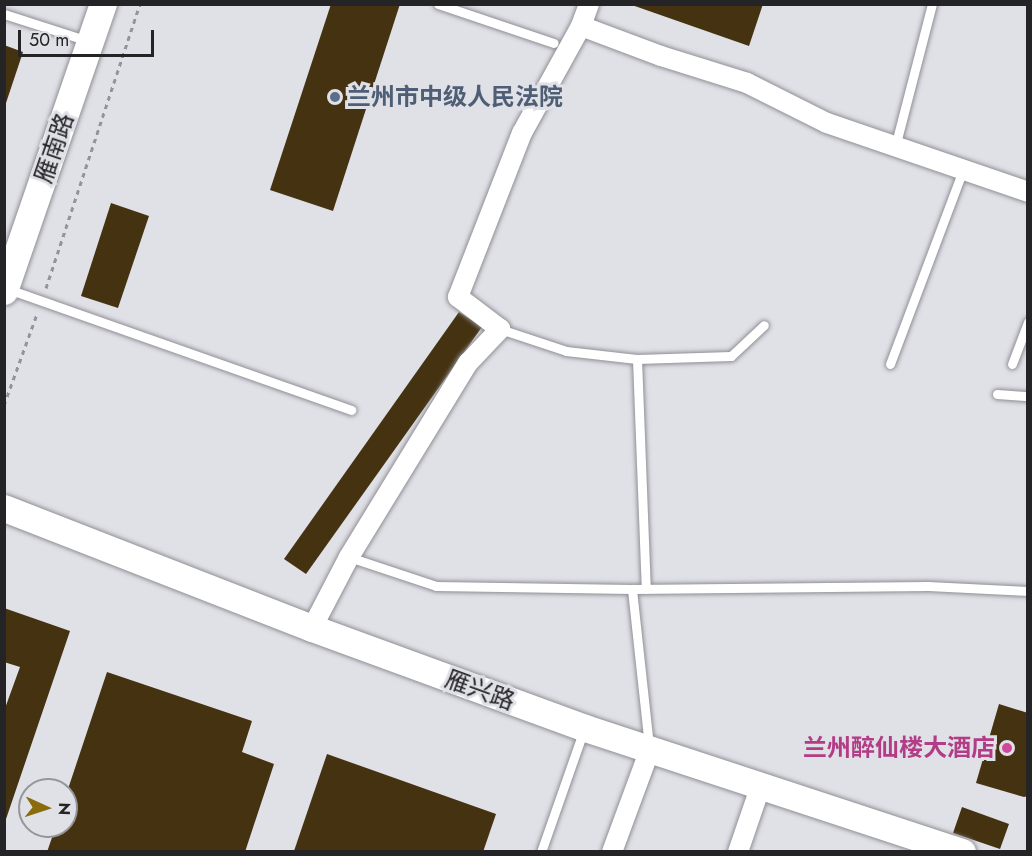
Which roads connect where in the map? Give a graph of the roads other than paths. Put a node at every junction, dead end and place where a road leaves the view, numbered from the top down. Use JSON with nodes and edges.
{"nodes":[{"id":1,"x":103,"y":4,"type":"edge"},
{"id":2,"x":438,"y":4,"type":"edge"},
{"id":3,"x":589,"y":4,"type":"edge"},
{"id":4,"x":932,"y":4,"type":"edge"},
{"id":5,"x":4,"y":14,"type":"edge"},
{"id":6,"x":581,"y":26,"type":"junction"},
{"id":7,"x":90,"y":42,"type":"junction"},
{"id":8,"x":555,"y":43,"type":"dead end"},
{"id":9,"x":895,"y":147,"type":"junction"},
{"id":10,"x":963,"y":170,"type":"junction"},
{"id":11,"x":1028,"y":192,"type":"edge"},
{"id":12,"x":5,"y":289,"type":"edge"},
{"id":13,"x":1028,"y":322,"type":"edge"},
{"id":14,"x":764,"y":325,"type":"dead end"},
{"id":15,"x":500,"y":329,"type":"junction"},
{"id":16,"x":637,"y":359,"type":"junction"},
{"id":17,"x":890,"y":364,"type":"dead end"},
{"id":18,"x":1012,"y":364,"type":"dead end"},
{"id":19,"x":997,"y":393,"type":"dead end"},
{"id":20,"x":1028,"y":396,"type":"edge"},
{"id":21,"x":351,"y":410,"type":"dead end"},
{"id":22,"x":4,"y":508,"type":"edge"},
{"id":23,"x":349,"y":557,"type":"junction"},
{"id":24,"x":632,"y":589,"type":"junction"},
{"id":25,"x":646,"y":589,"type":"junction"},
{"id":26,"x":1028,"y":591,"type":"edge"},
{"id":27,"x":312,"y":628,"type":"junction"},
{"id":28,"x":585,"y":728,"type":"junction"},
{"id":29,"x":650,"y":749,"type":"junction"},
{"id":30,"x":761,"y":785,"type":"junction"},
{"id":31,"x":541,"y":852,"type":"edge"},
{"id":32,"x":612,"y":852,"type":"edge"},
{"id":33,"x":738,"y":852,"type":"edge"},
{"id":34,"x":962,"y":852,"type":"edge"}],
"edges":[{"from":1,"to":7,"type":"street","name":"雁南路"},
{"from":2,"to":8,"type":"lane"},
{"from":3,"to":6,"type":"street"},
{"from":4,"to":9,"type":"lane"},
{"from":5,"to":7,"type":"lane"},
{"from":6,"to":9,"type":"street"},
{"from":6,"to":15,"type":"street"},
{"from":7,"to":12,"type":"street","name":"雁南路"},
{"from":9,"to":10,"type":"street"},
{"from":10,"to":11,"type":"street"},
{"from":10,"to":17,"type":"lane"},
{"from":12,"to":21,"type":"lane"},
{"from":13,"to":18,"type":"lane"},
{"from":14,"to":16,"type":"lane"},
{"from":15,"to":16,"type":"lane"},
{"from":15,"to":23,"type":"street"},
{"from":16,"to":25,"type":"lane"},
{"from":19,"to":20,"type":"lane"},
{"from":22,"to":27,"type":"street","name":"雁兴路"},
{"from":23,"to":24,"type":"lane"},
{"from":23,"to":27,"type":"street"},
{"from":24,"to":25,"type":"lane"},
{"from":24,"to":29,"type":"lane"},
{"from":25,"to":26,"type":"lane"},
{"from":27,"to":28,"type":"street","name":"雁兴路"},
{"from":28,"to":29,"type":"street","name":"雁兴路"},
{"from":28,"to":31,"type":"lane"},
{"from":29,"to":30,"type":"street","name":"雁兴路"},
{"from":29,"to":32,"type":"street"},
{"from":30,"to":33,"type":"street"},
{"from":30,"to":34,"type":"street","name":"雁兴路"}]}
